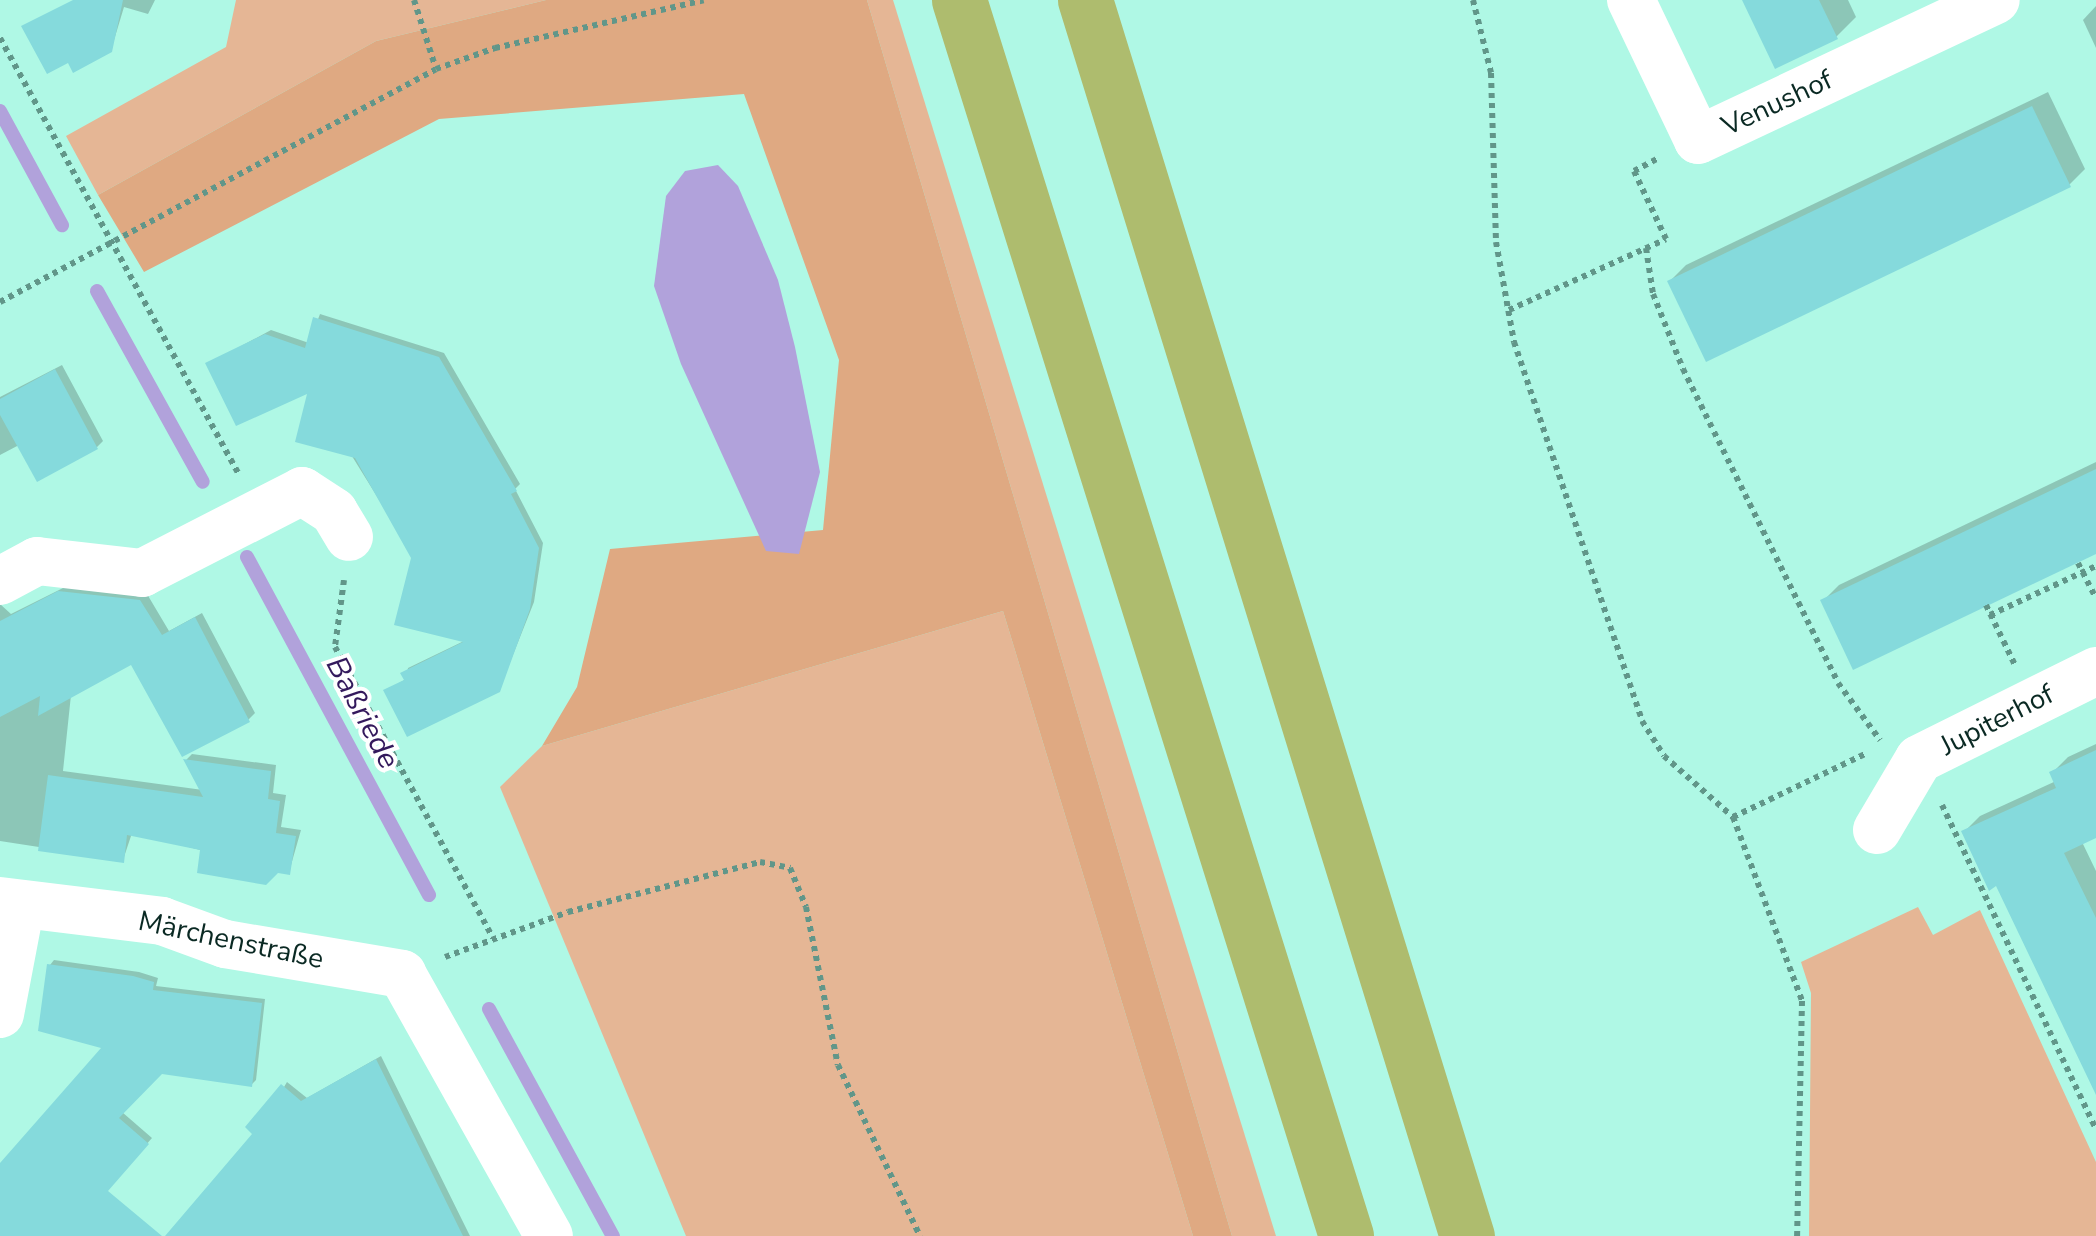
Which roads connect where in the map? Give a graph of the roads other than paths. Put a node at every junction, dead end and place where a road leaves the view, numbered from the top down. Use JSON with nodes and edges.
{"nodes":[{"id":1,"x":959,"y":0,"type":"edge"},
{"id":2,"x":1085,"y":0,"type":"edge"},
{"id":3,"x":1631,"y":0,"type":"edge"},
{"id":4,"x":1996,"y":0,"type":"edge"},
{"id":5,"x":350,"y":537,"type":"road end"},
{"id":6,"x":0,"y":580,"type":"edge"},
{"id":7,"x":2096,"y":671,"type":"edge"},
{"id":8,"x":1877,"y":830,"type":"dead end"},
{"id":9,"x":10,"y":902,"type":"edge"},
{"id":10,"x":0,"y":1014,"type":"edge"},
{"id":11,"x":549,"y":1236,"type":"edge"},
{"id":12,"x":1346,"y":1236,"type":"edge"},
{"id":13,"x":1467,"y":1236,"type":"edge"}],
"edges":[{"from":1,"to":12,"type":"highway"},
{"from":2,"to":13,"type":"highway"},
{"from":3,"to":4,"type":"street","name":"Venushof"},
{"from":5,"to":6,"type":"street"},
{"from":7,"to":8,"type":"street","name":"Jupiterhof"},
{"from":9,"to":10,"type":"street"},
{"from":9,"to":11,"type":"street","name":"Märchenstraße"}]}
